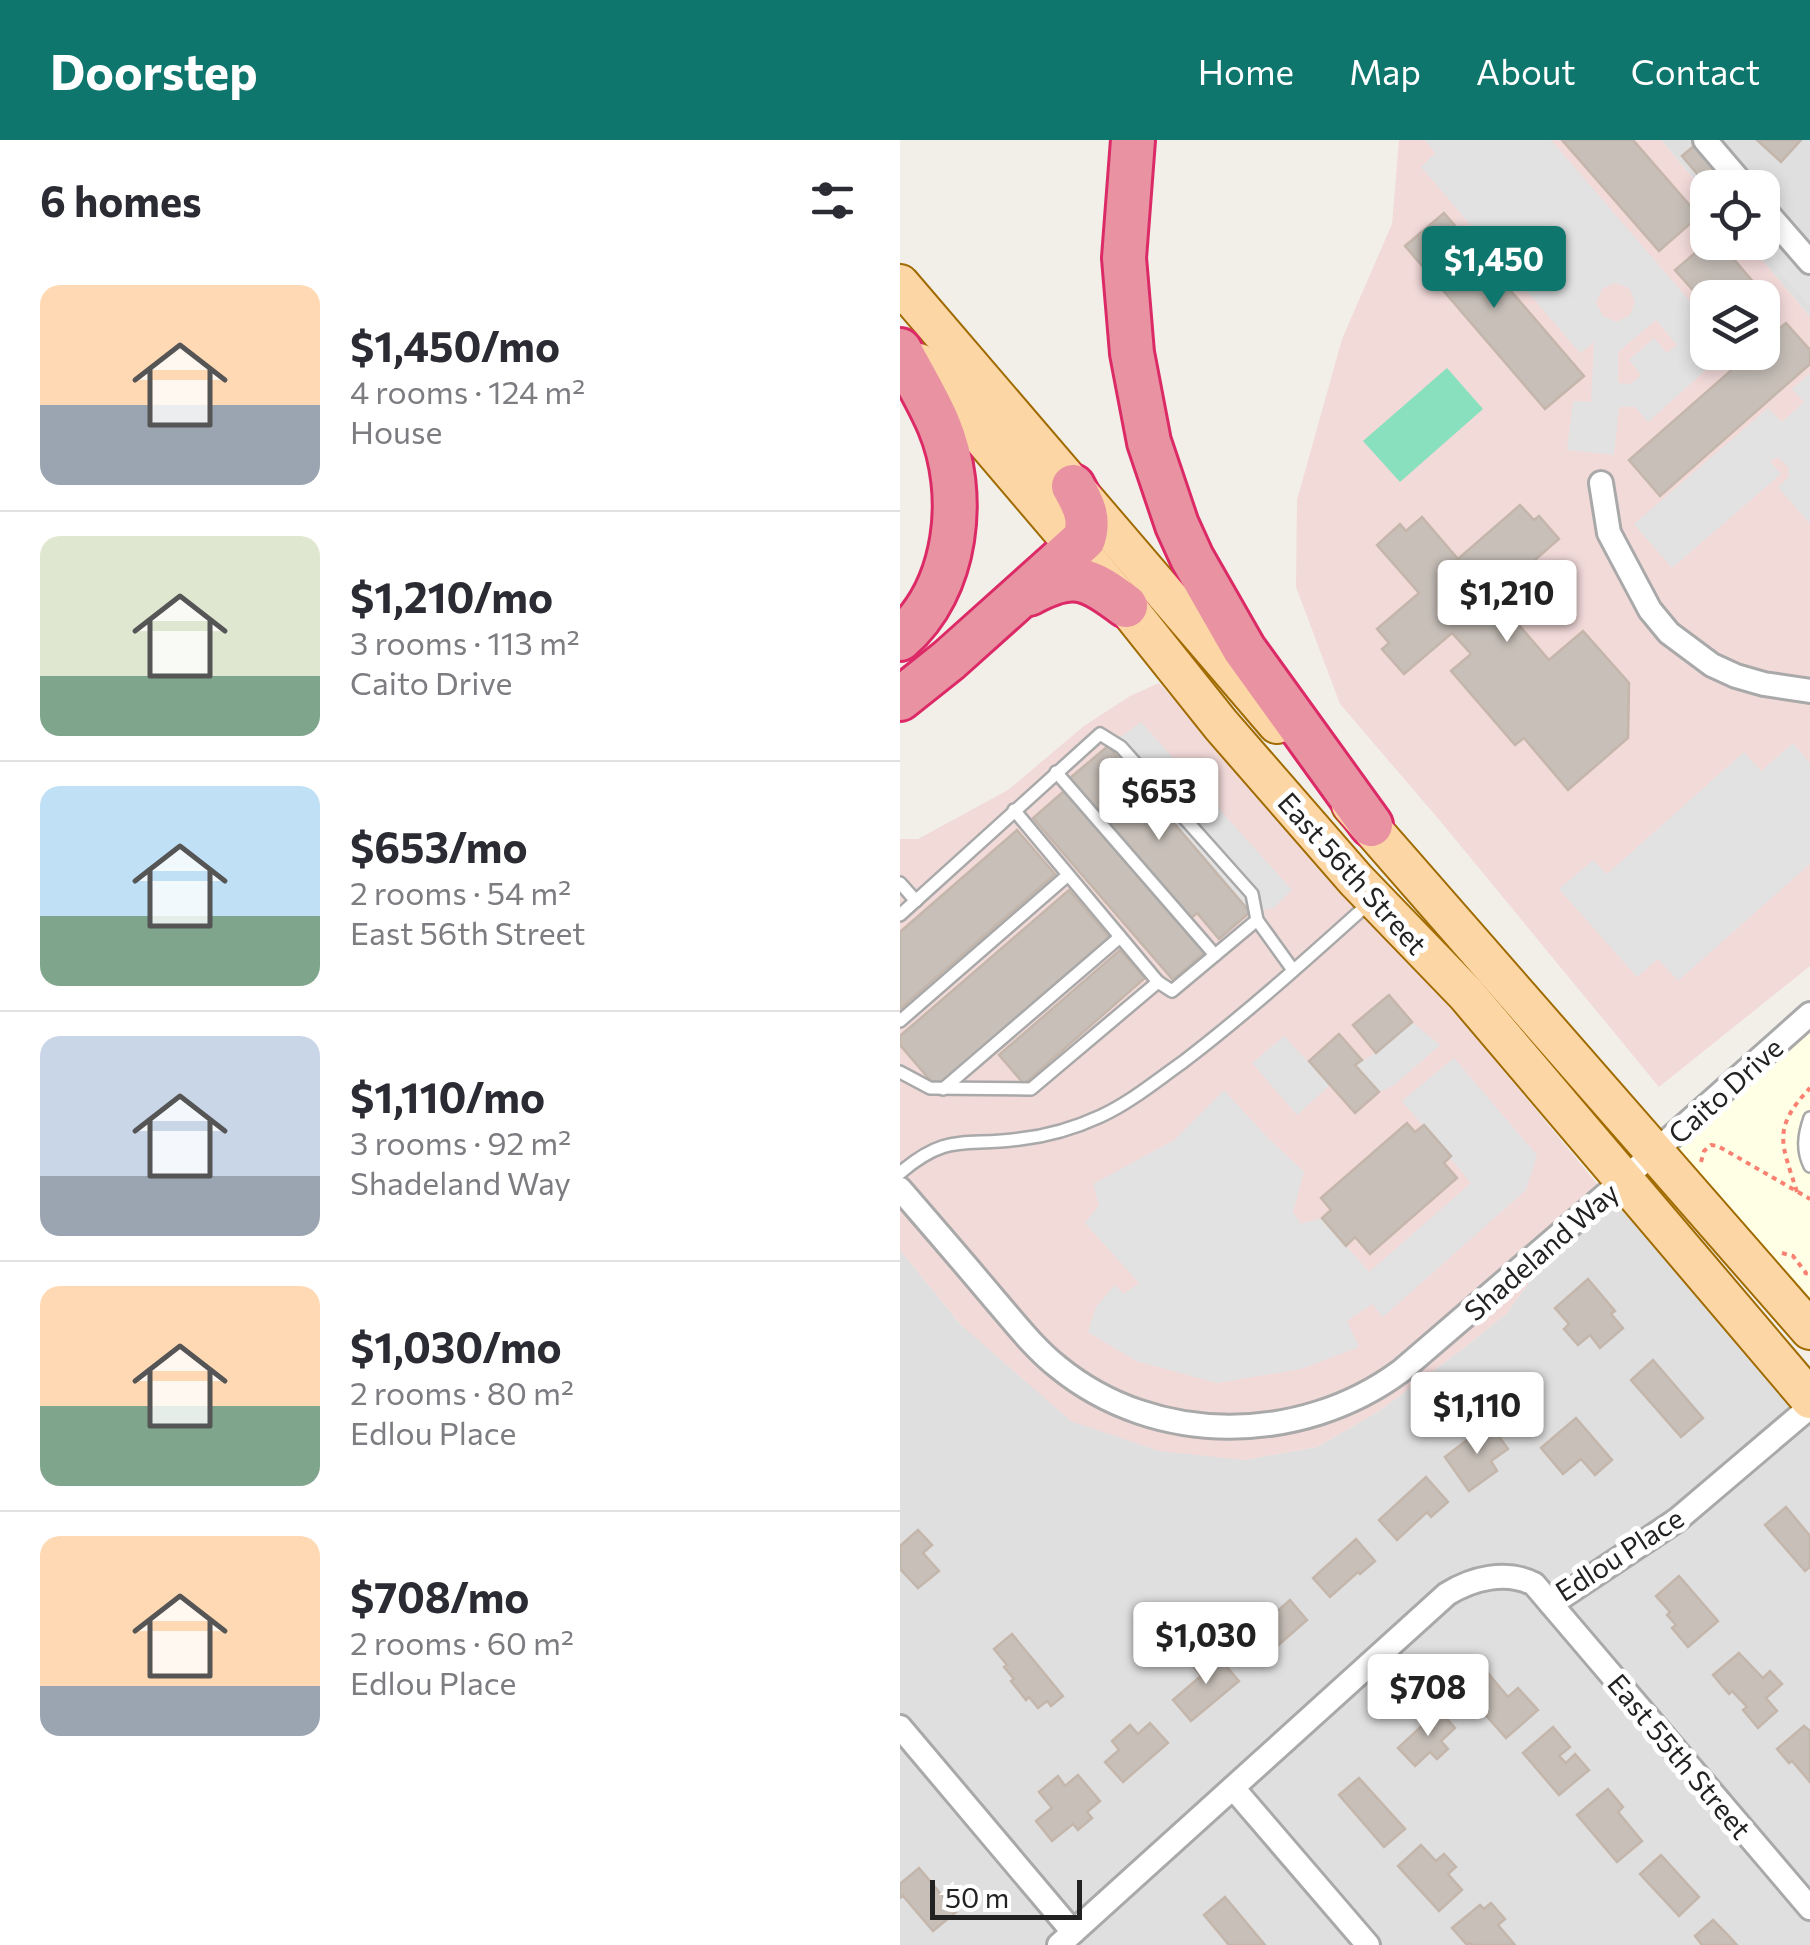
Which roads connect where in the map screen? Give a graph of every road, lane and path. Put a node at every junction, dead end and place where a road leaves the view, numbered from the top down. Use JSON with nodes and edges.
{"nodes":[{"id":1,"x":1133,"y":140,"type":"edge"},
{"id":2,"x":1705,"y":140,"type":"edge"},
{"id":3,"x":1731,"y":170,"type":"edge"},
{"id":4,"x":1780,"y":228,"type":"edge"},
{"id":5,"x":1810,"y":262,"type":"edge"},
{"id":6,"x":900,"y":284,"type":"edge"},
{"id":7,"x":900,"y":342,"type":"edge"},
{"id":8,"x":900,"y":350,"type":"edge"},
{"id":9,"x":1601,"y":483,"type":"dead end"},
{"id":10,"x":1072,"y":486,"type":"junction"},
{"id":11,"x":1076,"y":548,"type":"junction"},
{"id":12,"x":1007,"y":606,"type":"junction"},
{"id":13,"x":1126,"y":606,"type":"junction"},
{"id":14,"x":900,"y":640,"type":"edge"},
{"id":15,"x":1810,"y":691,"type":"edge"},
{"id":16,"x":900,"y":700,"type":"edge"},
{"id":17,"x":1056,"y":772,"type":"junction"},
{"id":18,"x":1014,"y":810,"type":"junction"},
{"id":19,"x":1370,"y":826,"type":"junction"},
{"id":20,"x":1068,"y":875,"type":"junction"},
{"id":21,"x":900,"y":883,"type":"edge"},
{"id":22,"x":1374,"y":899,"type":"junction"},
{"id":23,"x":916,"y":901,"type":"junction"},
{"id":24,"x":900,"y":915,"type":"edge"},
{"id":25,"x":1256,"y":920,"type":"junction"},
{"id":26,"x":1120,"y":936,"type":"junction"},
{"id":27,"x":1214,"y":955,"type":"junction"},
{"id":28,"x":1293,"y":970,"type":"junction"},
{"id":29,"x":1158,"y":982,"type":"junction"},
{"id":30,"x":1809,"y":1017,"type":"edge"},
{"id":31,"x":900,"y":1020,"type":"edge"},
{"id":32,"x":900,"y":1072,"type":"edge"},
{"id":33,"x":943,"y":1089,"type":"junction"},
{"id":34,"x":1810,"y":1118,"type":"edge"},
{"id":35,"x":1639,"y":1166,"type":"junction"},
{"id":36,"x":1810,"y":1166,"type":"edge"},
{"id":37,"x":1703,"y":1170,"type":"dead end"},
{"id":38,"x":900,"y":1173,"type":"edge"},
{"id":39,"x":900,"y":1189,"type":"edge"},
{"id":40,"x":1810,"y":1200,"type":"edge"},
{"id":41,"x":1776,"y":1252,"type":"dead end"},
{"id":42,"x":1804,"y":1286,"type":"dead end"},
{"id":43,"x":1810,"y":1330,"type":"edge"},
{"id":44,"x":1810,"y":1400,"type":"edge"},
{"id":45,"x":1810,"y":1408,"type":"edge"},
{"id":46,"x":1551,"y":1604,"type":"junction"},
{"id":47,"x":900,"y":1726,"type":"edge"},
{"id":48,"x":1234,"y":1790,"type":"junction"},
{"id":49,"x":1810,"y":1908,"type":"edge"},
{"id":50,"x":1066,"y":1939,"type":"edge"},
{"id":51,"x":1368,"y":1945,"type":"edge"}],
"edges":[{"from":1,"to":19,"type":"highway"},
{"from":2,"to":3,"type":"street"},
{"from":4,"to":5,"type":"street"},
{"from":6,"to":10,"type":"main road","name":"East 56th Street"},
{"from":7,"to":11,"type":"main road","name":"East 56th Street"},
{"from":8,"to":14,"type":"highway"},
{"from":9,"to":15,"type":"street"},
{"from":10,"to":11,"type":"highway"},
{"from":10,"to":19,"type":"main road","name":"East 56th Street"},
{"from":11,"to":12,"type":"highway"},
{"from":11,"to":13,"type":"main road","name":"East 56th Street"},
{"from":12,"to":13,"type":"highway"},
{"from":12,"to":16,"type":"highway"},
{"from":13,"to":22,"type":"main road","name":"East 56th Street"},
{"from":17,"to":18,"type":"lane"},
{"from":17,"to":25,"type":"lane"},
{"from":17,"to":27,"type":"lane"},
{"from":18,"to":20,"type":"lane"},
{"from":18,"to":23,"type":"lane"},
{"from":19,"to":35,"type":"main road","name":"East 56th Street"},
{"from":20,"to":26,"type":"lane"},
{"from":20,"to":31,"type":"lane"},
{"from":21,"to":23,"type":"lane"},
{"from":22,"to":28,"type":"lane"},
{"from":22,"to":35,"type":"main road","name":"East 56th Street"},
{"from":23,"to":24,"type":"lane"},
{"from":25,"to":27,"type":"lane"},
{"from":25,"to":28,"type":"lane"},
{"from":26,"to":29,"type":"lane"},
{"from":26,"to":33,"type":"lane"},
{"from":27,"to":29,"type":"lane"},
{"from":28,"to":38,"type":"lane"},
{"from":29,"to":33,"type":"lane"},
{"from":30,"to":35,"type":"street","name":"Caito Drive"},
{"from":32,"to":33,"type":"lane"},
{"from":34,"to":36,"type":"lane"},
{"from":35,"to":39,"type":"street","name":"Shadeland Way"},
{"from":35,"to":43,"type":"main road","name":"East 56th Street"},
{"from":35,"to":44,"type":"main road","name":"East 56th Street"},
{"from":37,"to":40,"type":"path"},
{"from":41,"to":42,"type":"path"},
{"from":45,"to":46,"type":"street","name":"Edlou Place"},
{"from":46,"to":48,"type":"street","name":"Edlou Place"},
{"from":46,"to":49,"type":"street","name":"East 55th Street"},
{"from":47,"to":50,"type":"street"},
{"from":48,"to":50,"type":"street","name":"Edlou Place"},
{"from":48,"to":51,"type":"street"}]}
